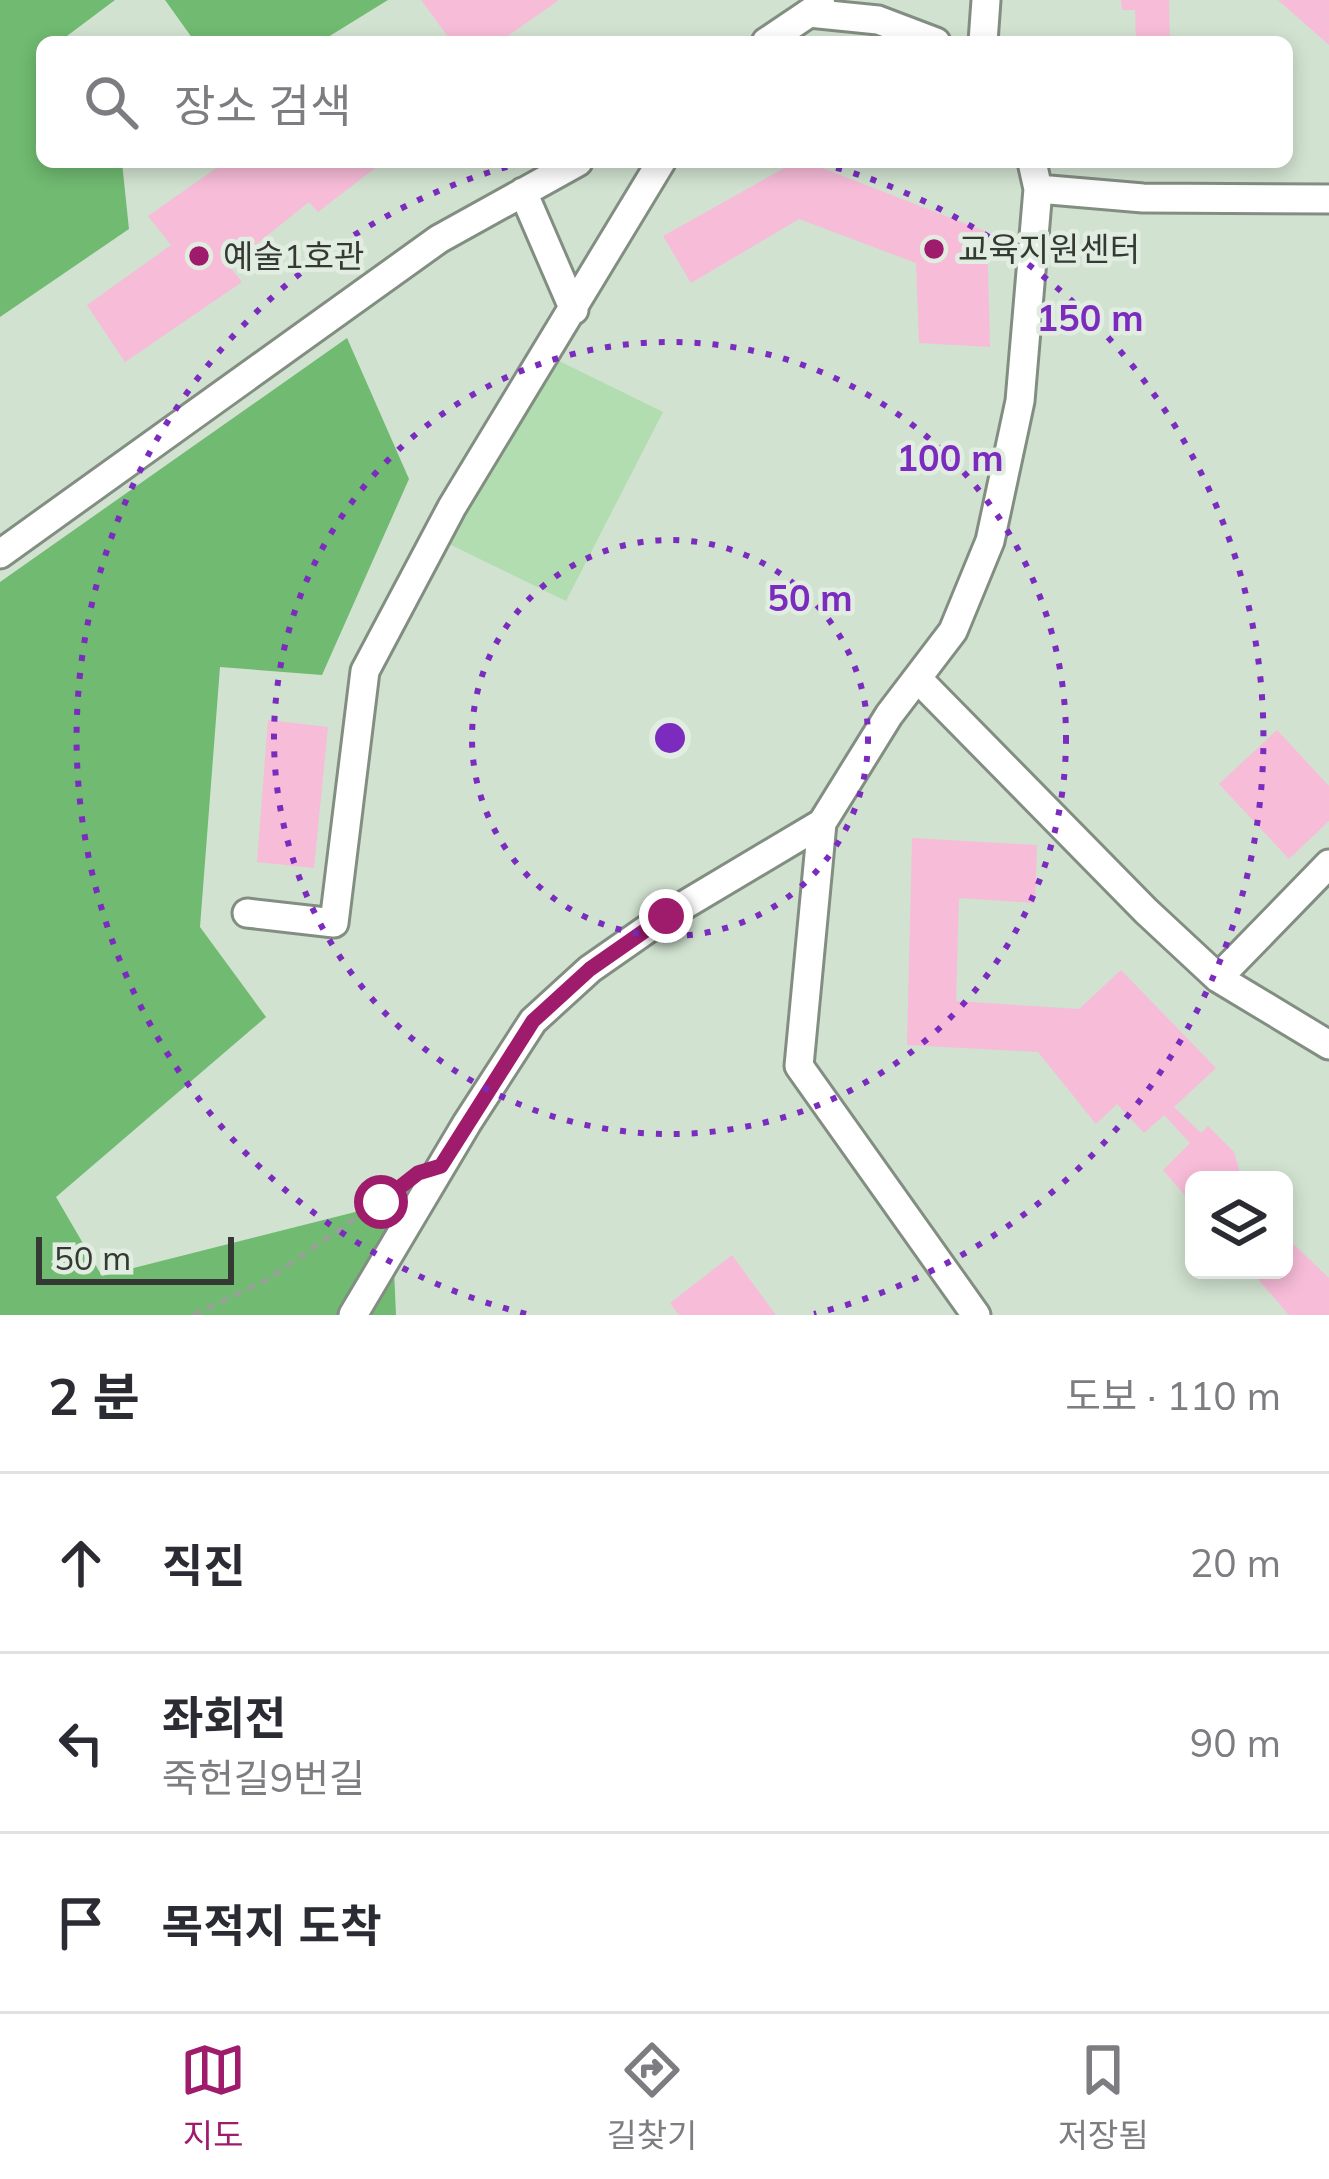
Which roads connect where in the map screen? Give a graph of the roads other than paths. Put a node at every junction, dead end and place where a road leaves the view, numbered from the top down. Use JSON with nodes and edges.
{"nodes":[{"id":1,"x":986,"y":0,"type":"edge"},
{"id":2,"x":819,"y":6,"type":"edge"},
{"id":3,"x":775,"y":36,"type":"edge"},
{"id":4,"x":921,"y":36,"type":"edge"},
{"id":5,"x":983,"y":36,"type":"edge"},
{"id":6,"x":567,"y":168,"type":"edge"},
{"id":7,"x":657,"y":168,"type":"edge"},
{"id":8,"x":1035,"y":175,"type":"edge"},
{"id":9,"x":523,"y":192,"type":"junction"},
{"id":10,"x":1329,"y":199,"type":"edge"},
{"id":11,"x":574,"y":310,"type":"junction"},
{"id":12,"x":0,"y":554,"type":"edge"},
{"id":13,"x":919,"y":680,"type":"junction"},
{"id":14,"x":822,"y":823,"type":"junction"},
{"id":15,"x":1329,"y":864,"type":"edge"},
{"id":16,"x":247,"y":914,"type":"dead end"},
{"id":17,"x":1218,"y":978,"type":"junction"},
{"id":18,"x":1329,"y":1045,"type":"edge"},
{"id":19,"x":353,"y":1315,"type":"edge"},
{"id":20,"x":976,"y":1315,"type":"edge"}],
"edges":[{"from":1,"to":5,"type":"lane"},
{"from":2,"to":3,"type":"lane"},
{"from":2,"to":4,"type":"lane"},
{"from":6,"to":9,"type":"lane"},
{"from":7,"to":11,"type":"lane"},
{"from":8,"to":10,"type":"lane"},
{"from":8,"to":13,"type":"lane"},
{"from":9,"to":11,"type":"lane"},
{"from":9,"to":12,"type":"lane"},
{"from":11,"to":16,"type":"lane"},
{"from":13,"to":14,"type":"lane"},
{"from":13,"to":17,"type":"lane"},
{"from":14,"to":19,"type":"lane"},
{"from":14,"to":20,"type":"lane"},
{"from":15,"to":17,"type":"lane"},
{"from":17,"to":18,"type":"lane"}]}
